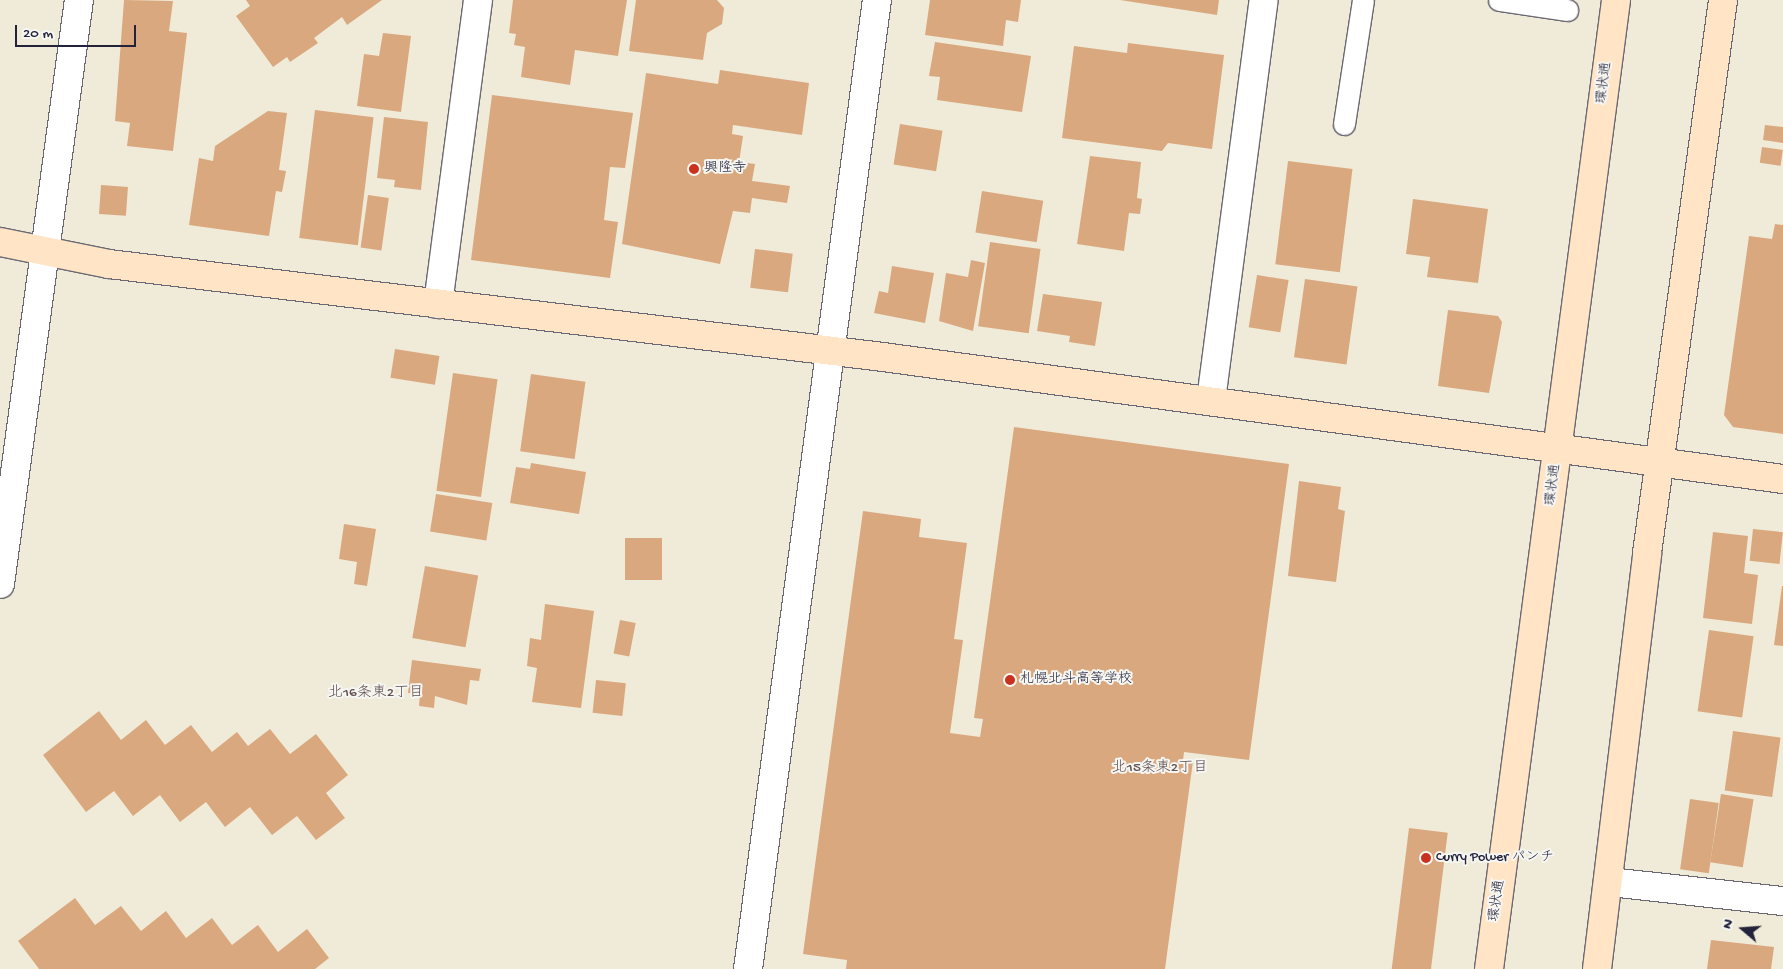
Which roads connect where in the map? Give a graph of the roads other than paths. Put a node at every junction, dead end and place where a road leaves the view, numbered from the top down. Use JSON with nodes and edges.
{"nodes":[{"id":1,"x":79,"y":0,"type":"edge"},
{"id":2,"x":478,"y":0,"type":"edge"},
{"id":3,"x":877,"y":0,"type":"edge"},
{"id":4,"x":1264,"y":0,"type":"edge"},
{"id":5,"x":1363,"y":0,"type":"edge"},
{"id":6,"x":1499,"y":0,"type":"edge"},
{"id":7,"x":1616,"y":0,"type":"edge"},
{"id":8,"x":1722,"y":0,"type":"edge"},
{"id":9,"x":1567,"y":10,"type":"dead end"},
{"id":10,"x":1344,"y":124,"type":"dead end"},
{"id":11,"x":0,"y":242,"type":"edge"},
{"id":12,"x":46,"y":248,"type":"junction"},
{"id":13,"x":438,"y":304,"type":"junction"},
{"id":14,"x":834,"y":351,"type":"junction"},
{"id":15,"x":1211,"y":400,"type":"junction"},
{"id":16,"x":1558,"y":448,"type":"junction"},
{"id":17,"x":1662,"y":462,"type":"junction"},
{"id":18,"x":1783,"y":479,"type":"edge"},
{"id":19,"x":0,"y":584,"type":"edge"},
{"id":20,"x":1610,"y":882,"type":"junction"},
{"id":21,"x":1783,"y":901,"type":"edge"},
{"id":22,"x":748,"y":969,"type":"edge"},
{"id":23,"x":1489,"y":969,"type":"edge"},
{"id":24,"x":1598,"y":969,"type":"edge"}],
"edges":[{"from":1,"to":12,"type":"street"},
{"from":2,"to":13,"type":"street"},
{"from":3,"to":14,"type":"street"},
{"from":4,"to":15,"type":"street"},
{"from":5,"to":10,"type":"lane"},
{"from":6,"to":9,"type":"lane"},
{"from":7,"to":16,"type":"street","name":"環状通"},
{"from":8,"to":17,"type":"street"},
{"from":11,"to":12,"type":"street"},
{"from":12,"to":13,"type":"street"},
{"from":12,"to":19,"type":"street"},
{"from":13,"to":14,"type":"street"},
{"from":14,"to":15,"type":"street"},
{"from":14,"to":22,"type":"street"},
{"from":15,"to":16,"type":"street"},
{"from":16,"to":17,"type":"street"},
{"from":16,"to":23,"type":"street","name":"環状通"},
{"from":17,"to":18,"type":"street"},
{"from":17,"to":20,"type":"street"},
{"from":20,"to":21,"type":"street"},
{"from":20,"to":24,"type":"street"}]}
